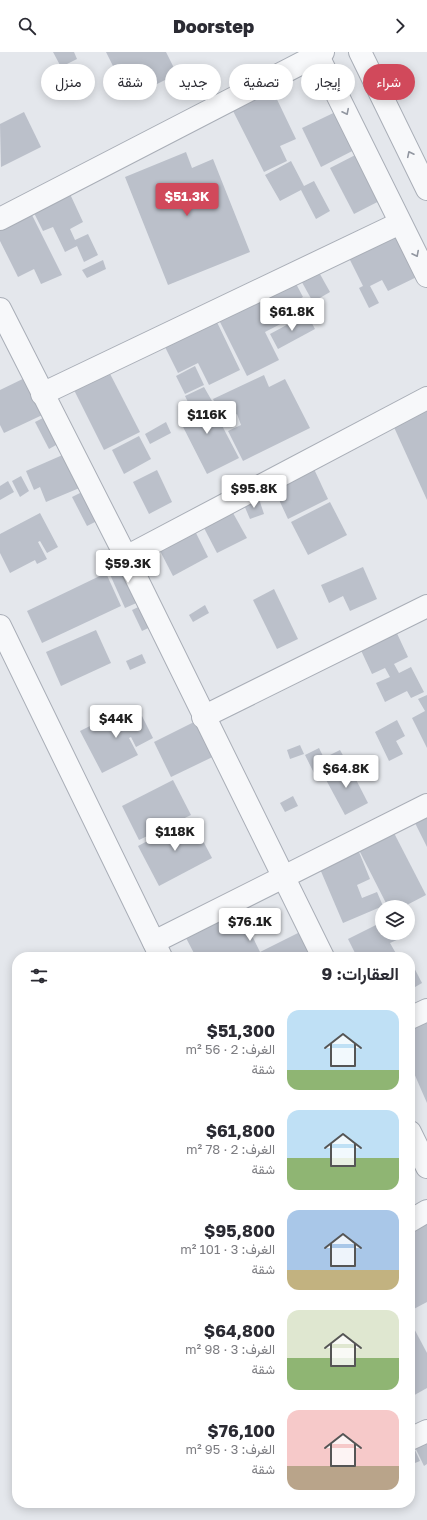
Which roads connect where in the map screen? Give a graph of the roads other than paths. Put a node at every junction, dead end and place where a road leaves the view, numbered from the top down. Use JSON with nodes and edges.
{"nodes":[{"id":1,"x":360,"y":52,"type":"edge"},
{"id":2,"x":319,"y":53,"type":"edge"},
{"id":3,"x":427,"y":189,"type":"edge"},
{"id":4,"x":0,"y":219,"type":"edge"},
{"id":5,"x":400,"y":223,"type":"junction"},
{"id":6,"x":427,"y":276,"type":"edge"},
{"id":7,"x":0,"y":309,"type":"edge"},
{"id":8,"x":42,"y":394,"type":"junction"},
{"id":9,"x":427,"y":398,"type":"edge"},
{"id":10,"x":126,"y":558,"type":"junction"},
{"id":11,"x":427,"y":606,"type":"edge"},
{"id":12,"x":0,"y":626,"type":"edge"},
{"id":13,"x":203,"y":717,"type":"junction"},
{"id":14,"x":427,"y":805,"type":"edge"},
{"id":15,"x":282,"y":877,"type":"junction"},
{"id":16,"x":157,"y":949,"type":"edge"},
{"id":17,"x":320,"y":952,"type":"edge"},
{"id":18,"x":427,"y":1010,"type":"edge"},
{"id":19,"x":415,"y":1016,"type":"edge"},
{"id":20,"x":415,"y":1142,"type":"edge"},
{"id":21,"x":427,"y":1167,"type":"edge"},
{"id":22,"x":427,"y":1211,"type":"edge"},
{"id":23,"x":415,"y":1218,"type":"edge"},
{"id":24,"x":427,"y":1431,"type":"edge"},
{"id":25,"x":415,"y":1437,"type":"edge"}],
"edges":[{"from":3,"to":1,"type":"street","one_way":true},
{"from":2,"to":4,"type":"street"},
{"from":2,"to":5,"type":"street","one_way":true},
{"from":5,"to":6,"type":"street","one_way":true},
{"from":5,"to":8,"type":"street"},
{"from":7,"to":8,"type":"street"},
{"from":8,"to":10,"type":"street"},
{"from":9,"to":10,"type":"street"},
{"from":10,"to":13,"type":"street"},
{"from":11,"to":13,"type":"street"},
{"from":12,"to":16,"type":"street"},
{"from":13,"to":15,"type":"street"},
{"from":14,"to":15,"type":"street"},
{"from":15,"to":16,"type":"street"},
{"from":15,"to":17,"type":"street"},
{"from":18,"to":19,"type":"street"},
{"from":20,"to":21,"type":"street"},
{"from":22,"to":23,"type":"street"},
{"from":24,"to":25,"type":"street"}]}
